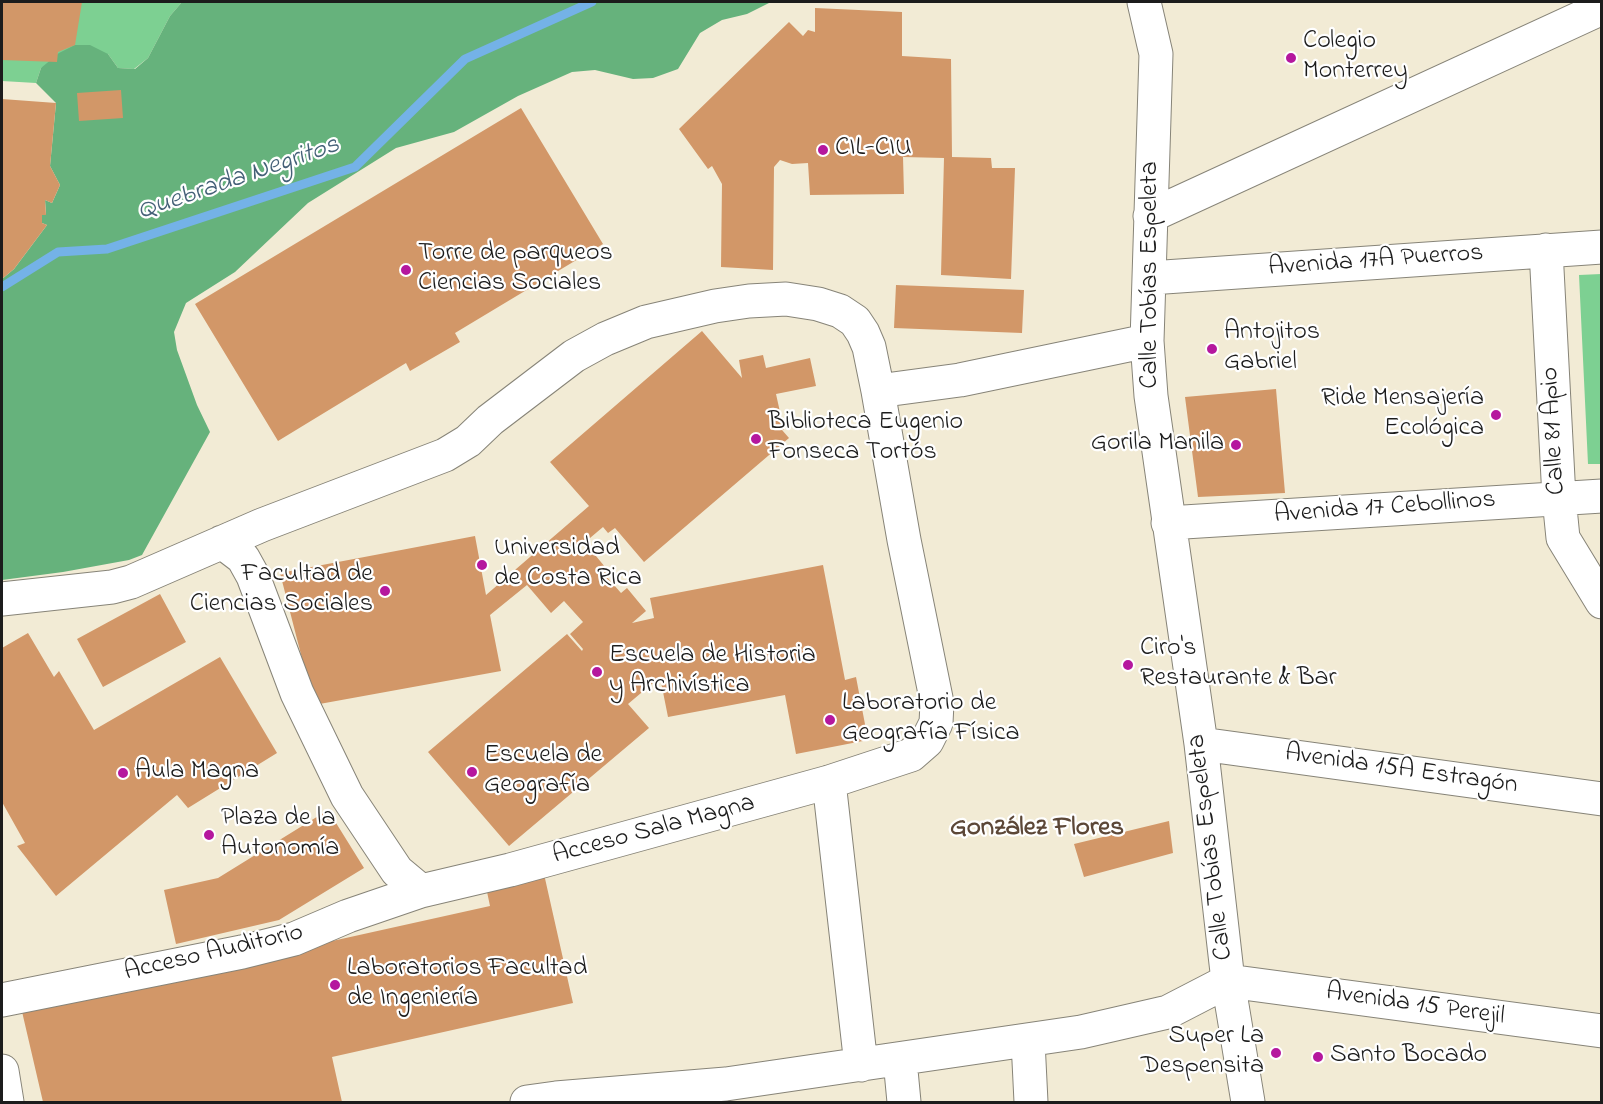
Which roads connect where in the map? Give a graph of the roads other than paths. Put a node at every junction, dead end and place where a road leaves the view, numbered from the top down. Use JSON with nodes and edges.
{"nodes":[{"id":1,"x":1144,"y":2,"type":"edge"},
{"id":2,"x":1602,"y":8,"type":"edge"},
{"id":3,"x":1150,"y":216,"type":"junction"},
{"id":4,"x":1602,"y":247,"type":"edge"},
{"id":5,"x":1546,"y":250,"type":"junction"},
{"id":6,"x":1150,"y":278,"type":"junction"},
{"id":7,"x":1147,"y":341,"type":"junction"},
{"id":8,"x":878,"y":391,"type":"junction"},
{"id":9,"x":1602,"y":496,"type":"edge"},
{"id":10,"x":1559,"y":498,"type":"junction"},
{"id":11,"x":1168,"y":523,"type":"junction"},
{"id":12,"x":222,"y":542,"type":"junction"},
{"id":13,"x":2,"y":598,"type":"edge"},
{"id":14,"x":1602,"y":602,"type":"edge"},
{"id":15,"x":1201,"y":744,"type":"junction"},
{"id":16,"x":829,"y":782,"type":"junction"},
{"id":17,"x":1602,"y":799,"type":"edge"},
{"id":18,"x":421,"y":891,"type":"junction"},
{"id":19,"x":1228,"y":981,"type":"junction"},
{"id":20,"x":2,"y":1000,"type":"edge"},
{"id":21,"x":1602,"y":1031,"type":"edge"},
{"id":22,"x":1028,"y":1041,"type":"junction"},
{"id":23,"x":900,"y":1060,"type":"junction"},
{"id":24,"x":861,"y":1065,"type":"junction"},
{"id":25,"x":527,"y":1102,"type":"edge"},
{"id":26,"x":904,"y":1102,"type":"edge"},
{"id":27,"x":1031,"y":1102,"type":"edge"},
{"id":28,"x":1248,"y":1102,"type":"edge"}],
"edges":[{"from":1,"to":3,"type":"street","name":"Calle Tobías Espeleta"},
{"from":2,"to":3,"type":"street"},
{"from":3,"to":6,"type":"street","name":"Calle Tobías Espeleta"},
{"from":4,"to":5,"type":"street","name":"Avenida 17A Puerros"},
{"from":5,"to":6,"type":"street","name":"Avenida 17A Puerros"},
{"from":5,"to":10,"type":"street","name":"Calle 81 Apio"},
{"from":6,"to":7,"type":"street","name":"Calle Tobías Espeleta"},
{"from":7,"to":8,"type":"street"},
{"from":7,"to":11,"type":"street","name":"Calle Tobías Espeleta"},
{"from":8,"to":12,"type":"street","name":"Acceso Sala Magna"},
{"from":8,"to":16,"type":"street","name":"Acceso Sala Magna"},
{"from":9,"to":10,"type":"street","name":"Avenida 17 Cebollinos"},
{"from":10,"to":11,"type":"street","name":"Avenida 17 Cebollinos"},
{"from":10,"to":14,"type":"street","name":"Calle 81 Apio"},
{"from":11,"to":15,"type":"street","name":"Calle Tobías Espeleta"},
{"from":12,"to":13,"type":"street","name":"Acceso Sala Magna"},
{"from":12,"to":18,"type":"street"},
{"from":15,"to":17,"type":"street","name":"Avenida 15A Estragón"},
{"from":15,"to":19,"type":"street","name":"Calle Tobías Espeleta"},
{"from":16,"to":18,"type":"street","name":"Acceso Sala Magna"},
{"from":16,"to":24,"type":"street"},
{"from":18,"to":20,"type":"street","name":"Acceso Auditorio"},
{"from":19,"to":21,"type":"street","name":"Avenida 15 Perejil"},
{"from":19,"to":22,"type":"street","name":"Calle Tobías Espeleta"},
{"from":19,"to":28,"type":"street"},
{"from":22,"to":23,"type":"street","name":"Calle Tobías Espeleta"},
{"from":22,"to":27,"type":"street"},
{"from":23,"to":24,"type":"street","name":"Calle Tobías Espeleta"},
{"from":23,"to":26,"type":"street"},
{"from":24,"to":25,"type":"street","name":"Calle Tobías Espeleta"}]}
